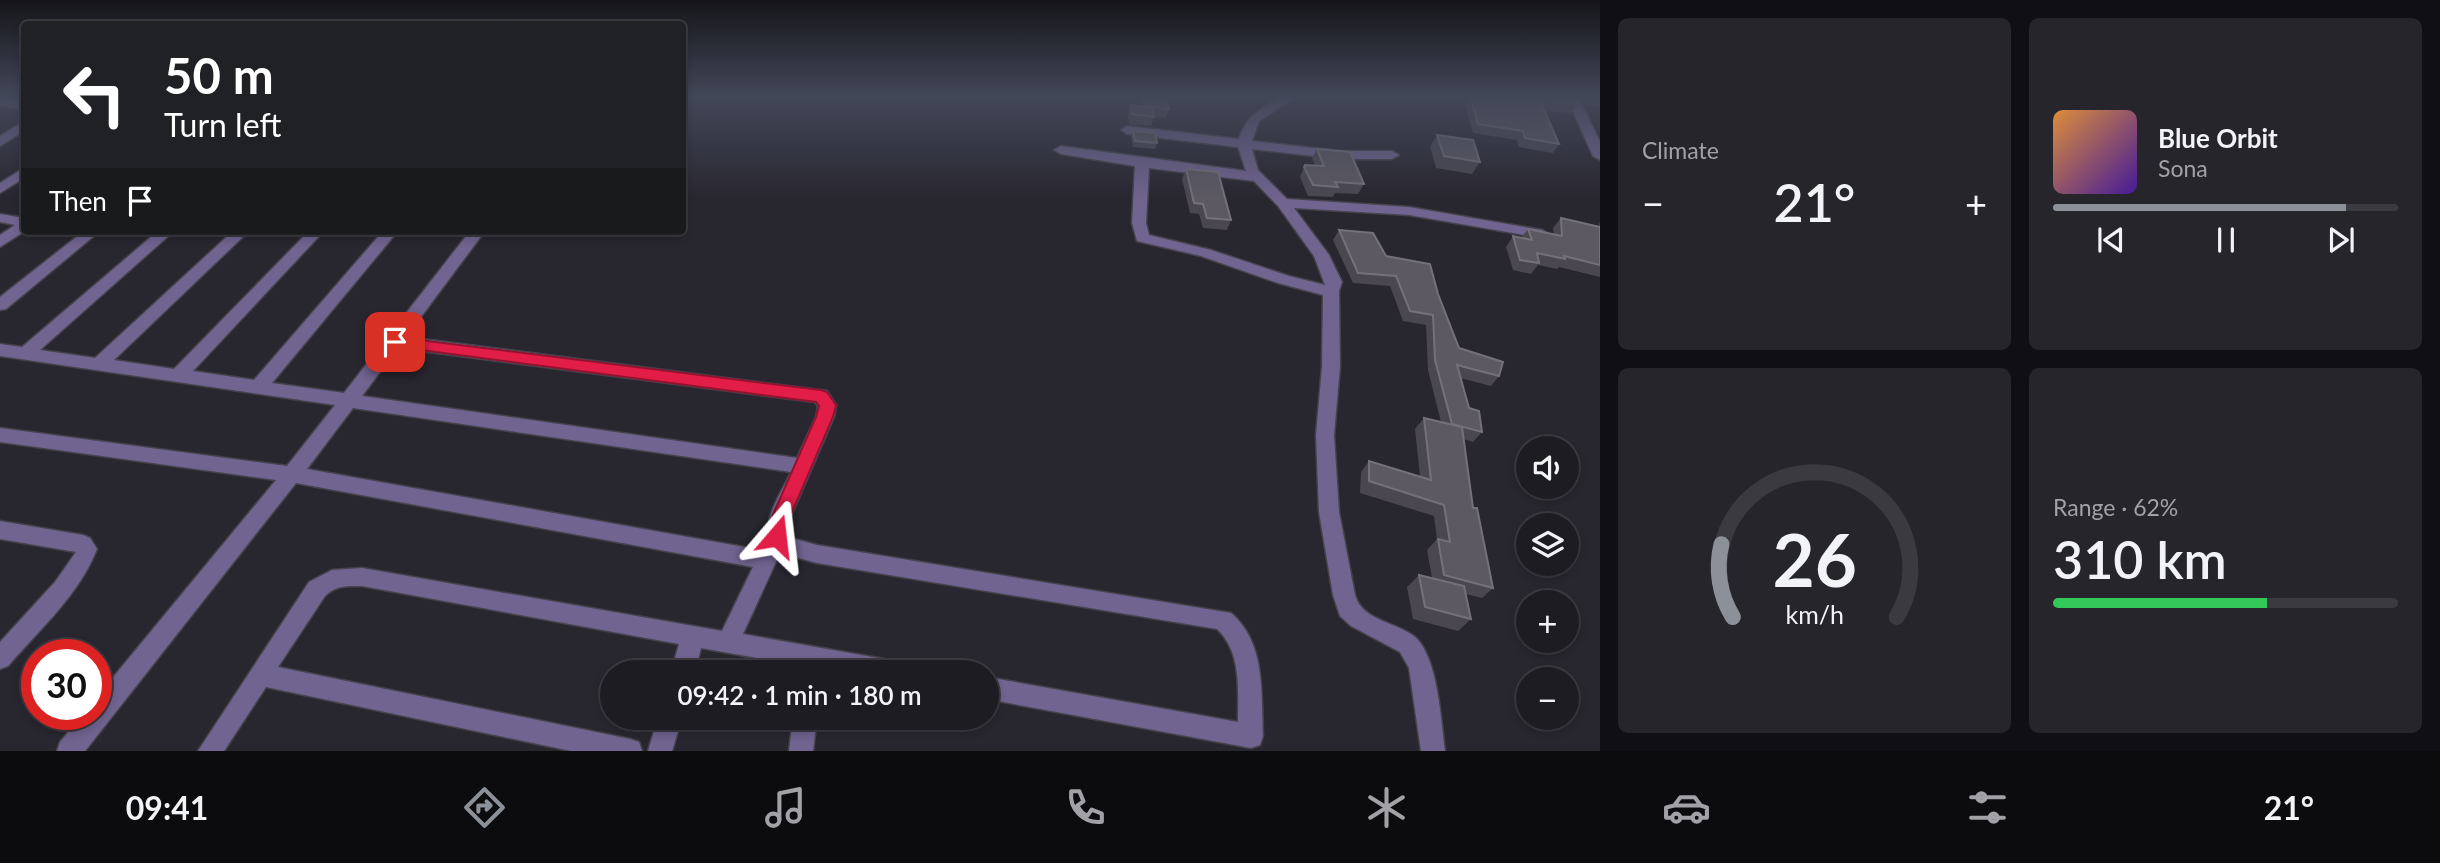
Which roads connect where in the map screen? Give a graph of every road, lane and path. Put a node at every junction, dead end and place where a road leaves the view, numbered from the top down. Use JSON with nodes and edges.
{"nodes":[{"id":1,"x":15,"y":131,"type":"edge"},
{"id":2,"x":1135,"y":131,"type":"edge"},
{"id":3,"x":1247,"y":131,"type":"edge"},
{"id":4,"x":1588,"y":131,"type":"edge"},
{"id":5,"x":0,"y":141,"type":"edge"},
{"id":6,"x":1244,"y":145,"type":"junction"},
{"id":7,"x":1060,"y":150,"type":"dead end"},
{"id":8,"x":1392,"y":155,"type":"dead end"},
{"id":9,"x":1600,"y":156,"type":"edge"},
{"id":10,"x":1142,"y":164,"type":"junction"},
{"id":11,"x":21,"y":174,"type":"edge"},
{"id":12,"x":1257,"y":177,"type":"junction"},
{"id":13,"x":0,"y":189,"type":"edge"},
{"id":14,"x":1283,"y":203,"type":"junction"},
{"id":15,"x":0,"y":218,"type":"edge"},
{"id":16,"x":21,"y":223,"type":"edge"},
{"id":17,"x":21,"y":226,"type":"edge"},
{"id":18,"x":1542,"y":234,"type":"edge"},
{"id":19,"x":88,"y":235,"type":"edge"},
{"id":20,"x":162,"y":235,"type":"edge"},
{"id":21,"x":238,"y":235,"type":"edge"},
{"id":22,"x":313,"y":235,"type":"edge"},
{"id":23,"x":388,"y":235,"type":"edge"},
{"id":24,"x":475,"y":235,"type":"edge"},
{"id":25,"x":0,"y":242,"type":"edge"},
{"id":26,"x":1331,"y":291,"type":"junction"},
{"id":27,"x":0,"y":305,"type":"edge"},
{"id":28,"x":395,"y":342,"type":"junction"},
{"id":29,"x":0,"y":350,"type":"edge"},
{"id":30,"x":26,"y":353,"type":"junction"},
{"id":31,"x":100,"y":363,"type":"junction"},
{"id":32,"x":180,"y":374,"type":"junction"},
{"id":33,"x":258,"y":387,"type":"junction"},
{"id":34,"x":347,"y":401,"type":"junction"},
{"id":35,"x":0,"y":435,"type":"edge"},
{"id":36,"x":803,"y":466,"type":"junction"},
{"id":37,"x":292,"y":474,"type":"junction"},
{"id":38,"x":0,"y":530,"type":"edge"},
{"id":39,"x":777,"y":536,"type":"junction"},
{"id":40,"x":766,"y":561,"type":"junction"},
{"id":41,"x":693,"y":636,"type":"junction"},
{"id":42,"x":728,"y":642,"type":"junction"},
{"id":43,"x":0,"y":658,"type":"edge"},
{"id":44,"x":686,"y":660,"type":"edge"},
{"id":45,"x":794,"y":660,"type":"edge"},
{"id":46,"x":261,"y":675,"type":"junction"},
{"id":47,"x":999,"y":690,"type":"edge"},
{"id":48,"x":666,"y":730,"type":"edge"},
{"id":49,"x":804,"y":730,"type":"edge"},
{"id":50,"x":69,"y":751,"type":"edge"},
{"id":51,"x":210,"y":751,"type":"edge"},
{"id":52,"x":629,"y":751,"type":"edge"},
{"id":53,"x":660,"y":751,"type":"edge"},
{"id":54,"x":801,"y":751,"type":"edge"},
{"id":55,"x":1433,"y":751,"type":"edge"}],
"edges":[{"from":1,"to":5,"type":"street"},
{"from":2,"to":6,"type":"street"},
{"from":3,"to":6,"type":"street"},
{"from":4,"to":9,"type":"street"},
{"from":6,"to":8,"type":"street"},
{"from":6,"to":12,"type":"street"},
{"from":7,"to":10,"type":"street"},
{"from":10,"to":12,"type":"street"},
{"from":10,"to":26,"type":"street"},
{"from":11,"to":13,"type":"street"},
{"from":12,"to":14,"type":"street"},
{"from":14,"to":18,"type":"street"},
{"from":14,"to":26,"type":"street"},
{"from":15,"to":16,"type":"street"},
{"from":17,"to":25,"type":"street"},
{"from":19,"to":27,"type":"street"},
{"from":20,"to":30,"type":"street"},
{"from":21,"to":31,"type":"street"},
{"from":22,"to":32,"type":"street"},
{"from":23,"to":33,"type":"street"},
{"from":24,"to":28,"type":"street"},
{"from":26,"to":55,"type":"street"},
{"from":28,"to":34,"type":"street"},
{"from":28,"to":36,"type":"street"},
{"from":29,"to":30,"type":"street"},
{"from":30,"to":31,"type":"street"},
{"from":31,"to":32,"type":"street"},
{"from":32,"to":33,"type":"street"},
{"from":33,"to":34,"type":"street"},
{"from":34,"to":36,"type":"street"},
{"from":34,"to":37,"type":"street"},
{"from":35,"to":37,"type":"street"},
{"from":36,"to":39,"type":"street"},
{"from":37,"to":40,"type":"street"},
{"from":37,"to":50,"type":"street"},
{"from":38,"to":43,"type":"street"},
{"from":39,"to":40,"type":"street"},
{"from":39,"to":47,"type":"street"},
{"from":40,"to":42,"type":"street"},
{"from":41,"to":42,"type":"street"},
{"from":41,"to":44,"type":"street"},
{"from":41,"to":46,"type":"street"},
{"from":42,"to":45,"type":"street"},
{"from":46,"to":51,"type":"street"},
{"from":46,"to":52,"type":"street"},
{"from":48,"to":53,"type":"street"},
{"from":49,"to":54,"type":"street"}]}
